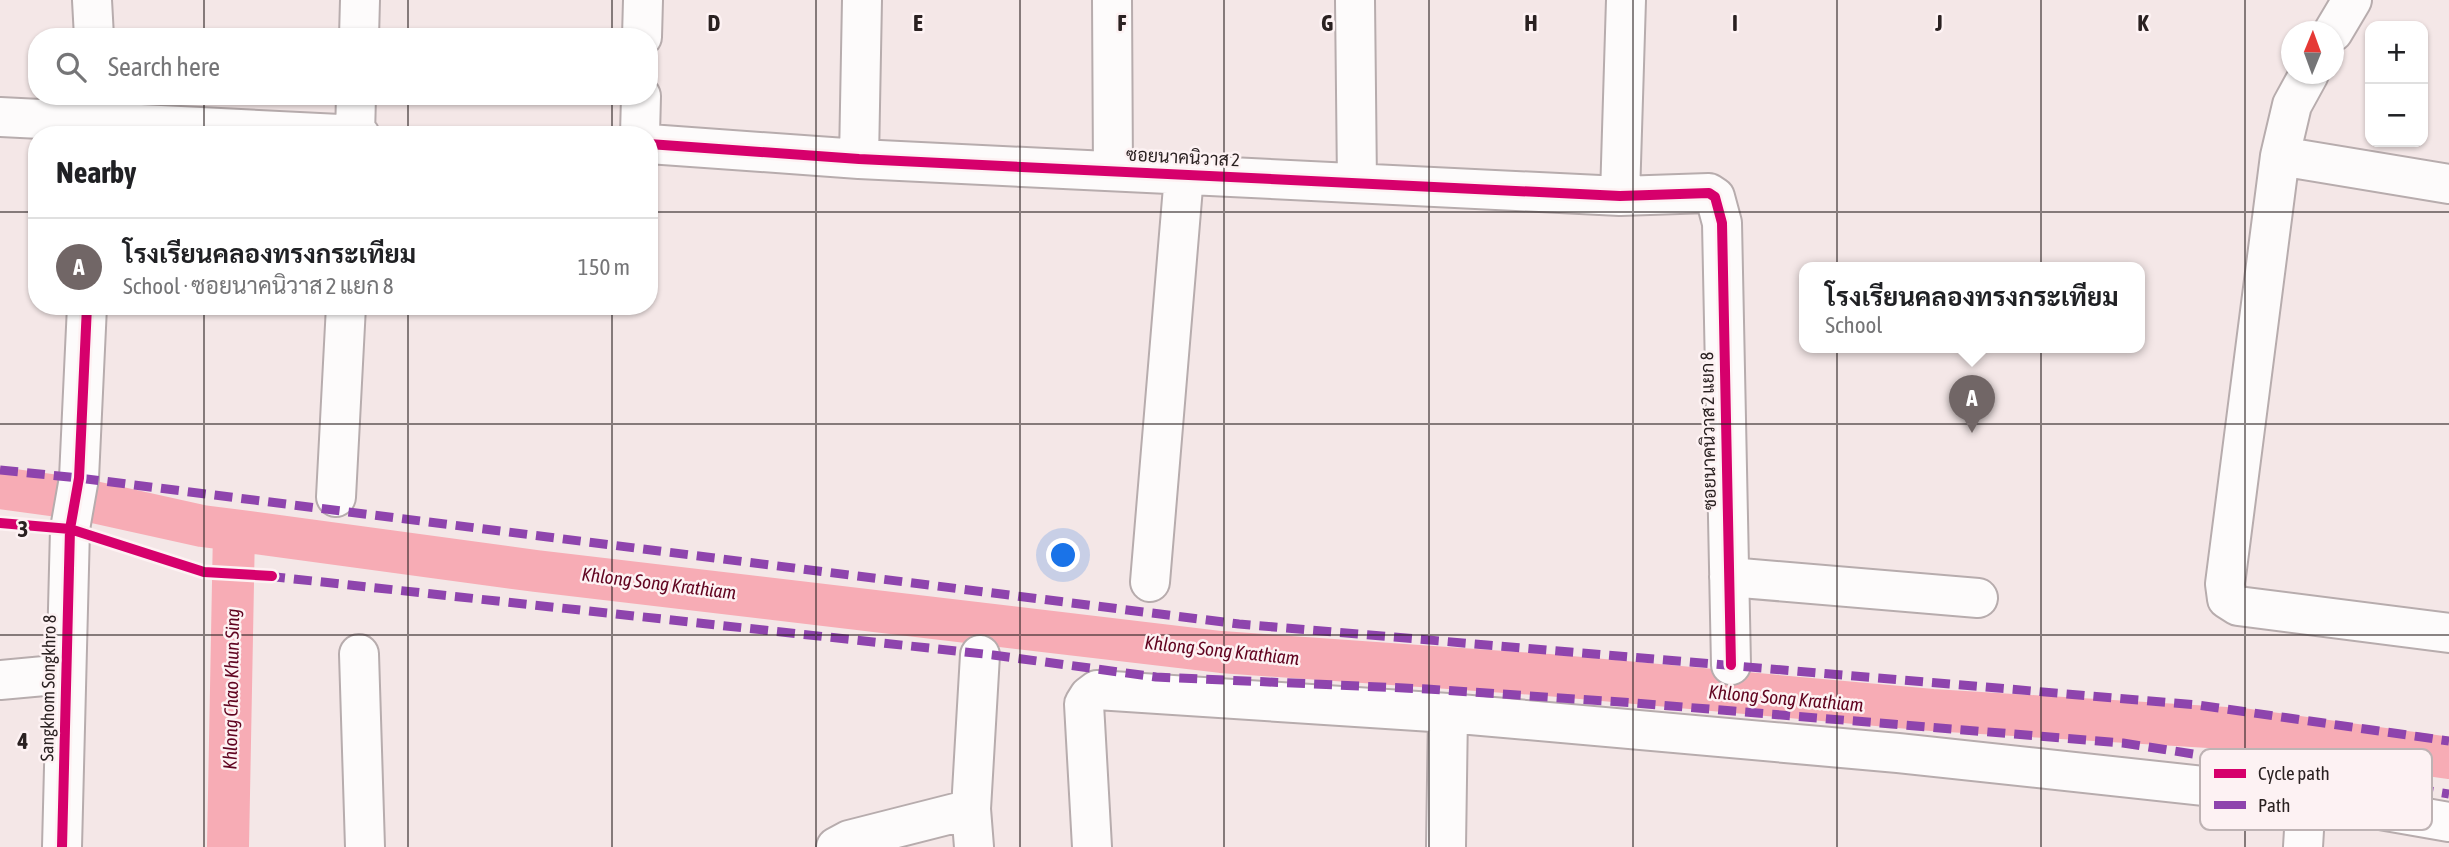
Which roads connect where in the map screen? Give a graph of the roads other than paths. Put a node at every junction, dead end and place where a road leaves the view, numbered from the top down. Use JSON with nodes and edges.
{"nodes":[{"id":1,"x":92,"y":0,"type":"edge"},
{"id":2,"x":360,"y":0,"type":"edge"},
{"id":3,"x":643,"y":0,"type":"edge"},
{"id":4,"x":862,"y":0,"type":"edge"},
{"id":5,"x":1112,"y":0,"type":"edge"},
{"id":6,"x":1355,"y":0,"type":"edge"},
{"id":7,"x":1626,"y":0,"type":"edge"},
{"id":8,"x":2352,"y":0,"type":"edge"},
{"id":9,"x":2340,"y":21,"type":"edge"},
{"id":10,"x":93,"y":28,"type":"edge"},
{"id":11,"x":359,"y":28,"type":"edge"},
{"id":12,"x":642,"y":28,"type":"edge"},
{"id":13,"x":2304,"y":84,"type":"edge"},
{"id":14,"x":356,"y":105,"type":"edge"},
{"id":15,"x":641,"y":105,"type":"edge"},
{"id":16,"x":0,"y":117,"type":"edge"},
{"id":17,"x":96,"y":118,"type":"edge"},
{"id":18,"x":218,"y":126,"type":"edge"},
{"id":19,"x":355,"y":126,"type":"edge"},
{"id":20,"x":640,"y":126,"type":"edge"},
{"id":21,"x":658,"y":145,"type":"edge"},
{"id":22,"x":2280,"y":156,"type":"junction"},
{"id":23,"x":859,"y":159,"type":"junction"},
{"id":24,"x":1114,"y":171,"type":"junction"},
{"id":25,"x":1184,"y":175,"type":"junction"},
{"id":26,"x":1357,"y":183,"type":"junction"},
{"id":27,"x":2449,"y":184,"type":"edge"},
{"id":28,"x":1620,"y":196,"type":"junction"},
{"id":29,"x":1715,"y":197,"type":"joint"},
{"id":30,"x":88,"y":315,"type":"edge"},
{"id":31,"x":346,"y":315,"type":"edge"},
{"id":32,"x":337,"y":497,"type":"dead end"},
{"id":33,"x":1729,"y":577,"type":"junction"},
{"id":34,"x":1150,"y":582,"type":"dead end"},
{"id":35,"x":1978,"y":598,"type":"dead end"},
{"id":36,"x":2449,"y":633,"type":"edge"},
{"id":37,"x":359,"y":654,"type":"dead end"},
{"id":38,"x":980,"y":655,"type":"dead end"},
{"id":39,"x":1731,"y":665,"type":"dead end"},
{"id":40,"x":66,"y":674,"type":"junction"},
{"id":41,"x":0,"y":680,"type":"edge"},
{"id":42,"x":1448,"y":713,"type":"junction"},
{"id":43,"x":2200,"y":786,"type":"edge"},
{"id":44,"x":971,"y":809,"type":"junction"},
{"id":45,"x":62,"y":847,"type":"edge"},
{"id":46,"x":365,"y":847,"type":"edge"},
{"id":47,"x":836,"y":847,"type":"edge"},
{"id":48,"x":974,"y":847,"type":"edge"},
{"id":49,"x":1091,"y":847,"type":"edge"},
{"id":50,"x":1446,"y":847,"type":"edge"}],
"edges":[{"from":1,"to":10,"type":"street"},
{"from":2,"to":11,"type":"street"},
{"from":3,"to":12,"type":"street"},
{"from":4,"to":23,"type":"street"},
{"from":5,"to":24,"type":"street"},
{"from":6,"to":26,"type":"street"},
{"from":7,"to":28,"type":"street"},
{"from":8,"to":9,"type":"street"},
{"from":13,"to":22,"type":"street"},
{"from":14,"to":19,"type":"street"},
{"from":15,"to":20,"type":"street"},
{"from":16,"to":17,"type":"street"},
{"from":17,"to":18,"type":"street"},
{"from":21,"to":23,"type":"street","name":"ซอยนาคนิวาส 2"},
{"from":22,"to":27,"type":"street"},
{"from":22,"to":36,"type":"street"},
{"from":23,"to":24,"type":"street","name":"ซอยนาคนิวาส 2"},
{"from":24,"to":25,"type":"street","name":"ซอยนาคนิวาส 2"},
{"from":25,"to":26,"type":"street","name":"ซอยนาคนิวาส 2"},
{"from":25,"to":34,"type":"street"},
{"from":26,"to":28,"type":"street","name":"ซอยนาคนิวาส 2"},
{"from":28,"to":29,"type":"street","name":"ซอยนาคนิวาส 2"},
{"from":29,"to":33,"type":"street","name":"ซอยนาคนิวาส 2 แยก 8"},
{"from":30,"to":40,"type":"street","name":"Sangkhom Songkhro 8"},
{"from":31,"to":32,"type":"street"},
{"from":33,"to":35,"type":"street"},
{"from":33,"to":39,"type":"street","name":"ซอยนาคนิวาส 2 แยก 8"},
{"from":37,"to":46,"type":"street"},
{"from":38,"to":44,"type":"street"},
{"from":40,"to":41,"type":"street"},
{"from":40,"to":45,"type":"street","name":"Sangkhom Songkhro 8"},
{"from":42,"to":43,"type":"street"},
{"from":42,"to":49,"type":"street"},
{"from":42,"to":50,"type":"street"},
{"from":44,"to":47,"type":"street"},
{"from":44,"to":48,"type":"street"}]}
